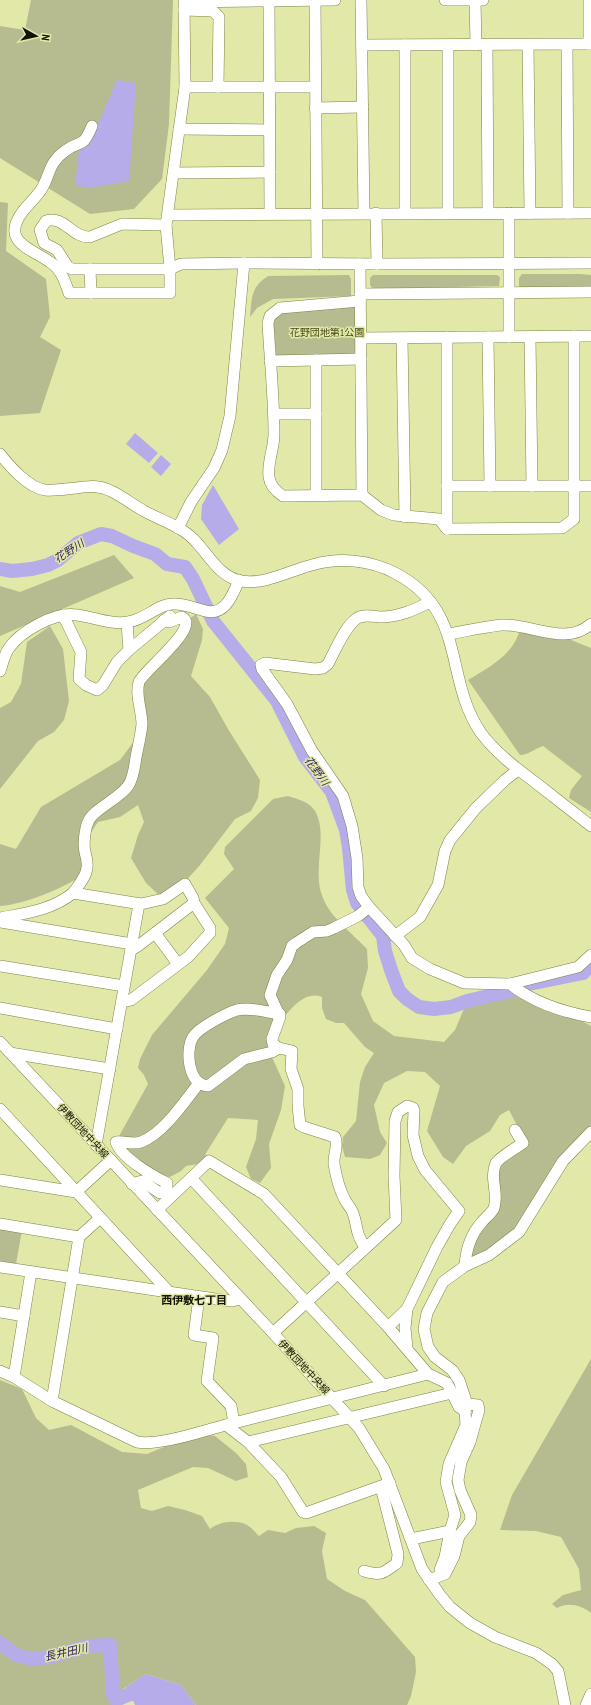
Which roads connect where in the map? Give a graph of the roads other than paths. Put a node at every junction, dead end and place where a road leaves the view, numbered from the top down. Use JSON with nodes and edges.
{"nodes":[{"id":1,"x":315,"y":0,"type":"edge"},
{"id":2,"x":335,"y":0,"type":"edge"},
{"id":3,"x":362,"y":0,"type":"edge"},
{"id":4,"x":445,"y":0,"type":"edge"},
{"id":5,"x":475,"y":0,"type":"edge"},
{"id":6,"x":483,"y":0,"type":"edge"},
{"id":7,"x":589,"y":0,"type":"edge"},
{"id":8,"x":234,"y":1,"type":"edge"},
{"id":9,"x":269,"y":1,"type":"edge"},
{"id":10,"x":184,"y":10,"type":"junction"},
{"id":11,"x":568,"y":44,"type":"junction"},
{"id":12,"x":590,"y":44,"type":"edge"},
{"id":13,"x":362,"y":45,"type":"junction"},
{"id":14,"x":406,"y":45,"type":"junction"},
{"id":15,"x":448,"y":45,"type":"junction"},
{"id":16,"x":476,"y":45,"type":"junction"},
{"id":17,"x":487,"y":45,"type":"junction"},
{"id":18,"x":528,"y":45,"type":"junction"},
{"id":19,"x":185,"y":87,"type":"junction"},
{"id":20,"x":218,"y":87,"type":"junction"},
{"id":21,"x":269,"y":87,"type":"junction"},
{"id":22,"x":315,"y":87,"type":"junction"},
{"id":23,"x":363,"y":107,"type":"junction"},
{"id":24,"x":315,"y":108,"type":"junction"},
{"id":25,"x":92,"y":126,"type":"dead end"},
{"id":26,"x":179,"y":129,"type":"junction"},
{"id":27,"x":269,"y":130,"type":"junction"},
{"id":28,"x":270,"y":172,"type":"junction"},
{"id":29,"x":174,"y":173,"type":"junction"},
{"id":30,"x":364,"y":213,"type":"junction"},
{"id":31,"x":376,"y":213,"type":"junction"},
{"id":32,"x":405,"y":213,"type":"junction"},
{"id":33,"x":448,"y":213,"type":"junction"},
{"id":34,"x":488,"y":213,"type":"junction"},
{"id":35,"x":509,"y":213,"type":"junction"},
{"id":36,"x":530,"y":213,"type":"junction"},
{"id":37,"x":568,"y":213,"type":"junction"},
{"id":38,"x":591,"y":213,"type":"edge"},
{"id":39,"x":270,"y":214,"type":"junction"},
{"id":40,"x":316,"y":214,"type":"junction"},
{"id":41,"x":167,"y":220,"type":"junction"},
{"id":42,"x":244,"y":263,"type":"junction"},
{"id":43,"x":591,"y":263,"type":"edge"},
{"id":44,"x":317,"y":264,"type":"junction"},
{"id":45,"x":360,"y":264,"type":"junction"},
{"id":46,"x":377,"y":264,"type":"junction"},
{"id":47,"x":510,"y":264,"type":"junction"},
{"id":48,"x":90,"y":269,"type":"junction"},
{"id":49,"x":170,"y":269,"type":"junction"},
{"id":50,"x":591,"y":292,"type":"edge"},
{"id":51,"x":90,"y":293,"type":"junction"},
{"id":52,"x":509,"y":293,"type":"junction"},
{"id":53,"x":360,"y":298,"type":"junction"},
{"id":54,"x":574,"y":336,"type":"junction"},
{"id":55,"x":591,"y":336,"type":"edge"},
{"id":56,"x":447,"y":337,"type":"junction"},
{"id":57,"x":488,"y":337,"type":"junction"},
{"id":58,"x":509,"y":337,"type":"junction"},
{"id":59,"x":530,"y":337,"type":"junction"},
{"id":60,"x":361,"y":338,"type":"junction"},
{"id":61,"x":402,"y":338,"type":"junction"},
{"id":62,"x":361,"y":359,"type":"junction"},
{"id":63,"x":316,"y":360,"type":"junction"},
{"id":64,"x":270,"y":361,"type":"junction"},
{"id":65,"x":274,"y":414,"type":"junction"},
{"id":66,"x":316,"y":414,"type":"junction"},
{"id":67,"x":0,"y":454,"type":"edge"},
{"id":68,"x":447,"y":486,"type":"junction"},
{"id":69,"x":490,"y":486,"type":"junction"},
{"id":70,"x":532,"y":486,"type":"junction"},
{"id":71,"x":575,"y":486,"type":"junction"},
{"id":72,"x":591,"y":486,"type":"edge"},
{"id":73,"x":316,"y":495,"type":"junction"},
{"id":74,"x":362,"y":495,"type":"junction"},
{"id":75,"x":405,"y":517,"type":"junction"},
{"id":76,"x":178,"y":528,"type":"junction"},
{"id":77,"x":447,"y":529,"type":"junction"},
{"id":78,"x":239,"y":580,"type":"junction"},
{"id":79,"x":430,"y":602,"type":"junction"},
{"id":80,"x":184,"y":604,"type":"junction"},
{"id":81,"x":62,"y":615,"type":"junction"},
{"id":82,"x":164,"y":620,"type":"junction"},
{"id":83,"x":127,"y":623,"type":"junction"},
{"id":84,"x":591,"y":624,"type":"edge"},
{"id":85,"x":448,"y":634,"type":"junction"},
{"id":86,"x":129,"y":650,"type":"junction"},
{"id":87,"x":0,"y":671,"type":"edge"},
{"id":88,"x":518,"y":770,"type":"junction"},
{"id":89,"x":591,"y":826,"type":"edge"},
{"id":90,"x":73,"y":893,"type":"junction"},
{"id":91,"x":194,"y":903,"type":"junction"},
{"id":92,"x":139,"y":904,"type":"junction"},
{"id":93,"x":365,"y":910,"type":"junction"},
{"id":94,"x":0,"y":918,"type":"edge"},
{"id":95,"x":0,"y":922,"type":"edge"},
{"id":96,"x":155,"y":933,"type":"junction"},
{"id":97,"x":395,"y":936,"type":"junction"},
{"id":98,"x":131,"y":947,"type":"junction"},
{"id":99,"x":591,"y":955,"type":"edge"},
{"id":100,"x":178,"y":964,"type":"junction"},
{"id":101,"x":0,"y":966,"type":"edge"},
{"id":102,"x":510,"y":984,"type":"junction"},
{"id":103,"x":124,"y":986,"type":"junction"},
{"id":104,"x":122,"y":1002,"type":"junction"},
{"id":105,"x":0,"y":1008,"type":"edge"},
{"id":106,"x":280,"y":1014,"type":"junction"},
{"id":107,"x":591,"y":1017,"type":"edge"},
{"id":108,"x":117,"y":1029,"type":"junction"},
{"id":109,"x":0,"y":1042,"type":"edge"},
{"id":110,"x":280,"y":1048,"type":"junction"},
{"id":111,"x":10,"y":1052,"type":"junction"},
{"id":112,"x":110,"y":1069,"type":"junction"},
{"id":113,"x":199,"y":1083,"type":"junction"},
{"id":114,"x":0,"y":1109,"type":"edge"},
{"id":115,"x":9,"y":1119,"type":"junction"},
{"id":116,"x":0,"y":1126,"type":"edge"},
{"id":117,"x":516,"y":1130,"type":"dead end"},
{"id":118,"x":591,"y":1132,"type":"edge"},
{"id":119,"x":96,"y":1145,"type":"junction"},
{"id":120,"x":110,"y":1160,"type":"junction"},
{"id":121,"x":191,"y":1178,"type":"junction"},
{"id":122,"x":0,"y":1180,"type":"edge"},
{"id":123,"x":132,"y":1184,"type":"junction"},
{"id":124,"x":76,"y":1192,"type":"junction"},
{"id":125,"x":158,"y":1210,"type":"junction"},
{"id":126,"x":100,"y":1218,"type":"junction"},
{"id":127,"x":0,"y":1224,"type":"edge"},
{"id":128,"x":79,"y":1237,"type":"junction"},
{"id":129,"x":366,"y":1247,"type":"junction"},
{"id":130,"x":465,"y":1266,"type":"junction"},
{"id":131,"x":0,"y":1267,"type":"edge"},
{"id":132,"x":31,"y":1272,"type":"junction"},
{"id":133,"x":338,"y":1272,"type":"junction"},
{"id":134,"x":72,"y":1278,"type":"junction"},
{"id":135,"x":169,"y":1292,"type":"junction"},
{"id":136,"x":199,"y":1297,"type":"junction"},
{"id":137,"x":240,"y":1299,"type":"junction"},
{"id":138,"x":307,"y":1301,"type":"junction"},
{"id":139,"x":406,"y":1309,"type":"junction"},
{"id":140,"x":0,"y":1312,"type":"edge"},
{"id":141,"x":24,"y":1316,"type":"junction"},
{"id":142,"x":388,"y":1327,"type":"junction"},
{"id":143,"x":273,"y":1333,"type":"junction"},
{"id":144,"x":407,"y":1348,"type":"junction"},
{"id":145,"x":0,"y":1371,"type":"edge"},
{"id":146,"x":428,"y":1374,"type":"junction"},
{"id":147,"x":14,"y":1377,"type":"junction"},
{"id":148,"x":384,"y":1386,"type":"junction"},
{"id":149,"x":452,"y":1393,"type":"junction"},
{"id":150,"x":333,"y":1398,"type":"junction"},
{"id":151,"x":52,"y":1401,"type":"junction"},
{"id":152,"x":466,"y":1408,"type":"junction"},
{"id":153,"x":350,"y":1418,"type":"junction"},
{"id":154,"x":230,"y":1424,"type":"junction"},
{"id":155,"x":248,"y":1442,"type":"junction"},
{"id":156,"x":386,"y":1485,"type":"junction"},
{"id":157,"x":450,"y":1531,"type":"junction"},
{"id":158,"x":411,"y":1539,"type":"junction"},
{"id":159,"x":364,"y":1571,"type":"dead end"},
{"id":160,"x":433,"y":1579,"type":"junction"},
{"id":161,"x":591,"y":1694,"type":"edge"},
{"id":162,"x":565,"y":1705,"type":"edge"},
{"id":163,"x":586,"y":1705,"type":"edge"}],
"edges":[{"from":1,"to":2,"type":"street"},
{"from":1,"to":9,"type":"street"},
{"from":1,"to":22,"type":"street"},
{"from":3,"to":13,"type":"street"},
{"from":4,"to":5,"type":"street"},
{"from":5,"to":6,"type":"street"},
{"from":5,"to":16,"type":"street"},
{"from":7,"to":12,"type":"street"},
{"from":8,"to":9,"type":"street"},
{"from":8,"to":10,"type":"street"},
{"from":9,"to":21,"type":"street"},
{"from":10,"to":19,"type":"street"},
{"from":10,"to":20,"type":"street"},
{"from":11,"to":12,"type":"street"},
{"from":11,"to":18,"type":"street"},
{"from":11,"to":37,"type":"street"},
{"from":13,"to":14,"type":"street"},
{"from":13,"to":23,"type":"street"},
{"from":14,"to":15,"type":"street"},
{"from":14,"to":32,"type":"street"},
{"from":15,"to":16,"type":"street"},
{"from":15,"to":33,"type":"street"},
{"from":16,"to":17,"type":"street"},
{"from":17,"to":18,"type":"street"},
{"from":17,"to":34,"type":"street"},
{"from":18,"to":36,"type":"street"},
{"from":19,"to":20,"type":"street"},
{"from":19,"to":26,"type":"street"},
{"from":20,"to":21,"type":"street"},
{"from":21,"to":22,"type":"street"},
{"from":21,"to":27,"type":"street"},
{"from":22,"to":24,"type":"street"},
{"from":23,"to":24,"type":"street"},
{"from":23,"to":30,"type":"street"},
{"from":24,"to":40,"type":"street"},
{"from":25,"to":51,"type":"street"},
{"from":26,"to":27,"type":"street"},
{"from":26,"to":29,"type":"street"},
{"from":27,"to":28,"type":"street"},
{"from":28,"to":29,"type":"street"},
{"from":28,"to":39,"type":"street"},
{"from":29,"to":41,"type":"street"},
{"from":30,"to":31,"type":"street"},
{"from":30,"to":40,"type":"street"},
{"from":31,"to":32,"type":"street"},
{"from":31,"to":46,"type":"street"},
{"from":32,"to":33,"type":"street"},
{"from":33,"to":34,"type":"street"},
{"from":34,"to":35,"type":"street"},
{"from":35,"to":36,"type":"street"},
{"from":35,"to":47,"type":"street"},
{"from":36,"to":37,"type":"street"},
{"from":37,"to":38,"type":"street"},
{"from":39,"to":40,"type":"street"},
{"from":39,"to":41,"type":"street"},
{"from":40,"to":44,"type":"street"},
{"from":41,"to":48,"type":"street"},
{"from":41,"to":49,"type":"street"},
{"from":42,"to":44,"type":"street"},
{"from":42,"to":49,"type":"street"},
{"from":42,"to":76,"type":"street"},
{"from":43,"to":47,"type":"street"},
{"from":44,"to":45,"type":"street"},
{"from":45,"to":46,"type":"street"},
{"from":45,"to":53,"type":"street"},
{"from":46,"to":47,"type":"street"},
{"from":47,"to":52,"type":"street"},
{"from":48,"to":49,"type":"street"},
{"from":48,"to":51,"type":"street"},
{"from":49,"to":51,"type":"street"},
{"from":50,"to":52,"type":"street"},
{"from":52,"to":53,"type":"street"},
{"from":52,"to":58,"type":"street"},
{"from":53,"to":60,"type":"street"},
{"from":53,"to":64,"type":"street"},
{"from":54,"to":55,"type":"street"},
{"from":54,"to":59,"type":"street"},
{"from":54,"to":71,"type":"street"},
{"from":56,"to":57,"type":"street"},
{"from":56,"to":61,"type":"street"},
{"from":56,"to":68,"type":"street"},
{"from":57,"to":58,"type":"street"},
{"from":57,"to":69,"type":"street"},
{"from":58,"to":59,"type":"street"},
{"from":59,"to":70,"type":"street"},
{"from":60,"to":61,"type":"street"},
{"from":60,"to":62,"type":"street"},
{"from":61,"to":75,"type":"street"},
{"from":62,"to":63,"type":"street"},
{"from":62,"to":74,"type":"street"},
{"from":63,"to":64,"type":"street"},
{"from":63,"to":66,"type":"street"},
{"from":64,"to":65,"type":"street"},
{"from":65,"to":66,"type":"street"},
{"from":65,"to":73,"type":"street"},
{"from":66,"to":73,"type":"street"},
{"from":67,"to":76,"type":"street"},
{"from":68,"to":69,"type":"street"},
{"from":68,"to":77,"type":"street"},
{"from":69,"to":70,"type":"street"},
{"from":70,"to":71,"type":"street"},
{"from":71,"to":72,"type":"street"},
{"from":71,"to":77,"type":"street"},
{"from":73,"to":74,"type":"street"},
{"from":74,"to":75,"type":"street"},
{"from":75,"to":77,"type":"street"},
{"from":76,"to":78,"type":"street"},
{"from":78,"to":79,"type":"street"},
{"from":78,"to":80,"type":"street"},
{"from":79,"to":85,"type":"street"},
{"from":79,"to":93,"type":"street"},
{"from":80,"to":82,"type":"street"},
{"from":80,"to":83,"type":"street"},
{"from":81,"to":83,"type":"street"},
{"from":81,"to":86,"type":"street"},
{"from":81,"to":87,"type":"street"},
{"from":82,"to":86,"type":"street"},
{"from":82,"to":90,"type":"street"},
{"from":83,"to":86,"type":"street"},
{"from":84,"to":85,"type":"street"},
{"from":85,"to":88,"type":"street"},
{"from":88,"to":89,"type":"street"},
{"from":88,"to":97,"type":"street"},
{"from":90,"to":92,"type":"street"},
{"from":90,"to":94,"type":"street"},
{"from":91,"to":92,"type":"street"},
{"from":91,"to":96,"type":"street"},
{"from":91,"to":100,"type":"street"},
{"from":92,"to":98,"type":"street"},
{"from":93,"to":97,"type":"street"},
{"from":93,"to":106,"type":"street"},
{"from":95,"to":98,"type":"street"},
{"from":96,"to":98,"type":"street"},
{"from":96,"to":100,"type":"street"},
{"from":97,"to":102,"type":"street"},
{"from":98,"to":103,"type":"street"},
{"from":99,"to":102,"type":"street"},
{"from":100,"to":104,"type":"street"},
{"from":101,"to":103,"type":"street"},
{"from":102,"to":107,"type":"street"},
{"from":103,"to":104,"type":"street"},
{"from":104,"to":108,"type":"street"},
{"from":105,"to":108,"type":"street"},
{"from":106,"to":110,"type":"street"},
{"from":106,"to":113,"type":"street"},
{"from":108,"to":112,"type":"street"},
{"from":109,"to":111,"type":"street","name":"伊敷団地中央線"},
{"from":110,"to":113,"type":"street"},
{"from":110,"to":129,"type":"street"},
{"from":111,"to":112,"type":"street"},
{"from":111,"to":119,"type":"street","name":"伊敷団地中央線"},
{"from":112,"to":119,"type":"street"},
{"from":113,"to":123,"type":"street"},
{"from":114,"to":115,"type":"street"},
{"from":115,"to":116,"type":"street"},
{"from":115,"to":124,"type":"street"},
{"from":117,"to":130,"type":"street"},
{"from":118,"to":130,"type":"street"},
{"from":119,"to":120,"type":"street","name":"伊敷団地中央線"},
{"from":120,"to":123,"type":"street","name":"伊敷団地中央線"},
{"from":120,"to":124,"type":"street"},
{"from":121,"to":125,"type":"street"},
{"from":121,"to":133,"type":"street"},
{"from":121,"to":138,"type":"street"},
{"from":122,"to":124,"type":"street"},
{"from":123,"to":125,"type":"street","name":"伊敷団地中央線"},
{"from":124,"to":126,"type":"street"},
{"from":125,"to":137,"type":"street","name":"伊敷団地中央線"},
{"from":126,"to":128,"type":"street"},
{"from":126,"to":135,"type":"street"},
{"from":127,"to":128,"type":"street"},
{"from":128,"to":134,"type":"street"},
{"from":129,"to":133,"type":"street"},
{"from":129,"to":139,"type":"street"},
{"from":130,"to":152,"type":"street"},
{"from":131,"to":132,"type":"street"},
{"from":132,"to":134,"type":"street"},
{"from":132,"to":141,"type":"street"},
{"from":133,"to":138,"type":"street"},
{"from":133,"to":142,"type":"street"},
{"from":134,"to":135,"type":"street"},
{"from":134,"to":151,"type":"street"},
{"from":135,"to":136,"type":"street"},
{"from":136,"to":137,"type":"street"},
{"from":136,"to":154,"type":"street"},
{"from":137,"to":143,"type":"street","name":"伊敷団地中央線"},
{"from":138,"to":143,"type":"street"},
{"from":138,"to":148,"type":"street"},
{"from":139,"to":142,"type":"street"},
{"from":139,"to":144,"type":"street"},
{"from":140,"to":141,"type":"street"},
{"from":141,"to":147,"type":"street"},
{"from":142,"to":144,"type":"street"},
{"from":143,"to":150,"type":"street","name":"伊敷団地中央線"},
{"from":144,"to":146,"type":"street"},
{"from":145,"to":147,"type":"street"},
{"from":146,"to":148,"type":"street"},
{"from":146,"to":149,"type":"street"},
{"from":147,"to":151,"type":"street"},
{"from":148,"to":150,"type":"street"},
{"from":149,"to":152,"type":"street"},
{"from":149,"to":153,"type":"street"},
{"from":150,"to":153,"type":"street","name":"伊敷団地中央線"},
{"from":150,"to":154,"type":"street"},
{"from":151,"to":154,"type":"street"},
{"from":152,"to":157,"type":"street"},
{"from":152,"to":160,"type":"street"},
{"from":153,"to":155,"type":"street"},
{"from":153,"to":156,"type":"street","name":"伊敷団地中央線"},
{"from":154,"to":155,"type":"street"},
{"from":155,"to":156,"type":"street"},
{"from":156,"to":158,"type":"street","name":"伊敷団地中央線"},
{"from":156,"to":159,"type":"street"},
{"from":157,"to":158,"type":"street"},
{"from":157,"to":160,"type":"street"},
{"from":158,"to":160,"type":"street","name":"伊敷団地中央線"},
{"from":160,"to":162,"type":"street","name":"伊敷団地中央線"},
{"from":161,"to":163,"type":"street"}]}
